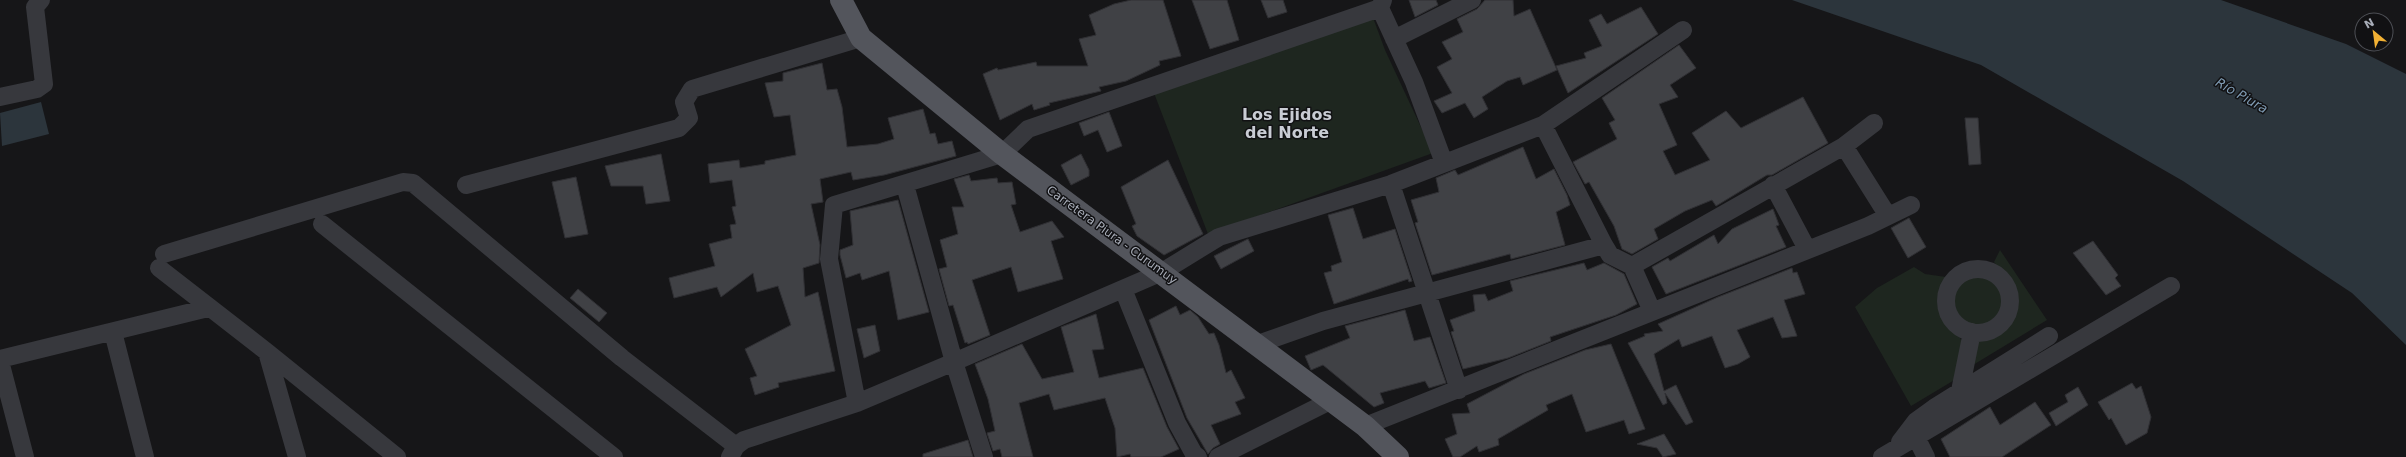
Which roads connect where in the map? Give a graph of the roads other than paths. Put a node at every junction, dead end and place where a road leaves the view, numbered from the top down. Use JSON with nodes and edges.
{"nodes":[{"id":1,"x":41,"y":0,"type":"edge"},
{"id":2,"x":841,"y":0,"type":"edge"},
{"id":3,"x":1472,"y":0,"type":"edge"},
{"id":4,"x":1382,"y":4,"type":"edge"},
{"id":5,"x":1683,"y":30,"type":"dead end"},
{"id":6,"x":861,"y":38,"type":"junction"},
{"id":7,"x":1394,"y":39,"type":"junction"},
{"id":8,"x":0,"y":97,"type":"edge"},
{"id":9,"x":1874,"y":123,"type":"dead end"},
{"id":10,"x":1543,"y":125,"type":"junction"},
{"id":11,"x":1844,"y":146,"type":"junction"},
{"id":12,"x":1002,"y":154,"type":"junction"},
{"id":13,"x":1444,"y":164,"type":"junction"},
{"id":14,"x":1391,"y":184,"type":"junction"},
{"id":15,"x":1773,"y":184,"type":"junction"},
{"id":16,"x":466,"y":185,"type":"dead end"},
{"id":17,"x":905,"y":185,"type":"junction"},
{"id":18,"x":1911,"y":205,"type":"dead end"},
{"id":19,"x":1888,"y":216,"type":"junction"},
{"id":20,"x":322,"y":224,"type":"dead end"},
{"id":21,"x":1604,"y":245,"type":"junction"},
{"id":22,"x":1807,"y":249,"type":"junction"},
{"id":23,"x":1632,"y":266,"type":"junction"},
{"id":24,"x":1162,"y":272,"type":"junction"},
{"id":25,"x":2171,"y":286,"type":"dead end"},
{"id":26,"x":1123,"y":290,"type":"junction"},
{"id":27,"x":1428,"y":294,"type":"junction"},
{"id":28,"x":208,"y":308,"type":"junction"},
{"id":29,"x":1652,"y":311,"type":"junction"},
{"id":30,"x":113,"y":332,"type":"junction"},
{"id":31,"x":1972,"y":332,"type":"dead end"},
{"id":32,"x":2049,"y":336,"type":"dead end"},
{"id":33,"x":1258,"y":344,"type":"junction"},
{"id":34,"x":268,"y":352,"type":"junction"},
{"id":35,"x":0,"y":360,"type":"edge"},
{"id":36,"x":954,"y":362,"type":"junction"},
{"id":37,"x":1459,"y":390,"type":"junction"},
{"id":38,"x":1960,"y":392,"type":"junction"},
{"id":39,"x":1330,"y":401,"type":"junction"},
{"id":40,"x":857,"y":403,"type":"junction"},
{"id":41,"x":7,"y":421,"type":"edge"},
{"id":42,"x":1365,"y":426,"type":"junction"},
{"id":43,"x":1916,"y":437,"type":"junction"},
{"id":44,"x":733,"y":451,"type":"edge"},
{"id":45,"x":1888,"y":453,"type":"edge"},
{"id":46,"x":25,"y":457,"type":"edge"},
{"id":47,"x":145,"y":457,"type":"edge"},
{"id":48,"x":296,"y":457,"type":"edge"},
{"id":49,"x":397,"y":457,"type":"edge"},
{"id":50,"x":614,"y":457,"type":"edge"},
{"id":51,"x":984,"y":457,"type":"edge"},
{"id":52,"x":1198,"y":457,"type":"edge"},
{"id":53,"x":1218,"y":457,"type":"edge"},
{"id":54,"x":1398,"y":457,"type":"edge"},
{"id":55,"x":1926,"y":457,"type":"edge"}],
"edges":[{"from":1,"to":8,"type":"street"},
{"from":2,"to":6,"type":"main road","name":"Carretera Piura - Curumuy"},
{"from":3,"to":7,"type":"street"},
{"from":4,"to":7,"type":"street"},
{"from":4,"to":12,"type":"street"},
{"from":5,"to":10,"type":"street"},
{"from":6,"to":12,"type":"main road","name":"Carretera Piura - Curumuy"},
{"from":6,"to":16,"type":"street"},
{"from":7,"to":13,"type":"street"},
{"from":9,"to":11,"type":"street"},
{"from":10,"to":13,"type":"street"},
{"from":10,"to":21,"type":"street"},
{"from":11,"to":15,"type":"street"},
{"from":11,"to":19,"type":"street"},
{"from":12,"to":17,"type":"street"},
{"from":12,"to":24,"type":"main road","name":"Carretera Piura - Curumuy"},
{"from":13,"to":14,"type":"street"},
{"from":14,"to":24,"type":"street"},
{"from":14,"to":27,"type":"street"},
{"from":15,"to":22,"type":"street"},
{"from":15,"to":23,"type":"street"},
{"from":17,"to":36,"type":"street"},
{"from":17,"to":40,"type":"street"},
{"from":18,"to":19,"type":"street"},
{"from":19,"to":22,"type":"street"},
{"from":20,"to":50,"type":"street"},
{"from":21,"to":23,"type":"street"},
{"from":21,"to":27,"type":"street"},
{"from":22,"to":29,"type":"street"},
{"from":23,"to":29,"type":"street"},
{"from":24,"to":26,"type":"street"},
{"from":24,"to":33,"type":"main road","name":"Carretera Piura - Curumuy"},
{"from":25,"to":43,"type":"street"},
{"from":26,"to":36,"type":"street"},
{"from":26,"to":52,"type":"street"},
{"from":27,"to":33,"type":"street"},
{"from":27,"to":37,"type":"street"},
{"from":28,"to":30,"type":"street"},
{"from":28,"to":34,"type":"street"},
{"from":28,"to":44,"type":"street"},
{"from":29,"to":37,"type":"street"},
{"from":30,"to":35,"type":"street"},
{"from":30,"to":47,"type":"street"},
{"from":31,"to":38,"type":"street"},
{"from":32,"to":38,"type":"street"},
{"from":33,"to":39,"type":"main road","name":"Carretera Piura - Curumuy"},
{"from":34,"to":48,"type":"street"},
{"from":34,"to":49,"type":"street"},
{"from":35,"to":41,"type":"street"},
{"from":36,"to":40,"type":"street"},
{"from":36,"to":51,"type":"street"},
{"from":37,"to":42,"type":"street"},
{"from":38,"to":45,"type":"street"},
{"from":39,"to":42,"type":"main road","name":"Carretera Piura - Curumuy"},
{"from":39,"to":53,"type":"street"},
{"from":40,"to":44,"type":"street"},
{"from":41,"to":46,"type":"street"},
{"from":42,"to":54,"type":"main road","name":"Carretera Piura - Curumuy"},
{"from":43,"to":45,"type":"street"},
{"from":43,"to":55,"type":"street"}]}
